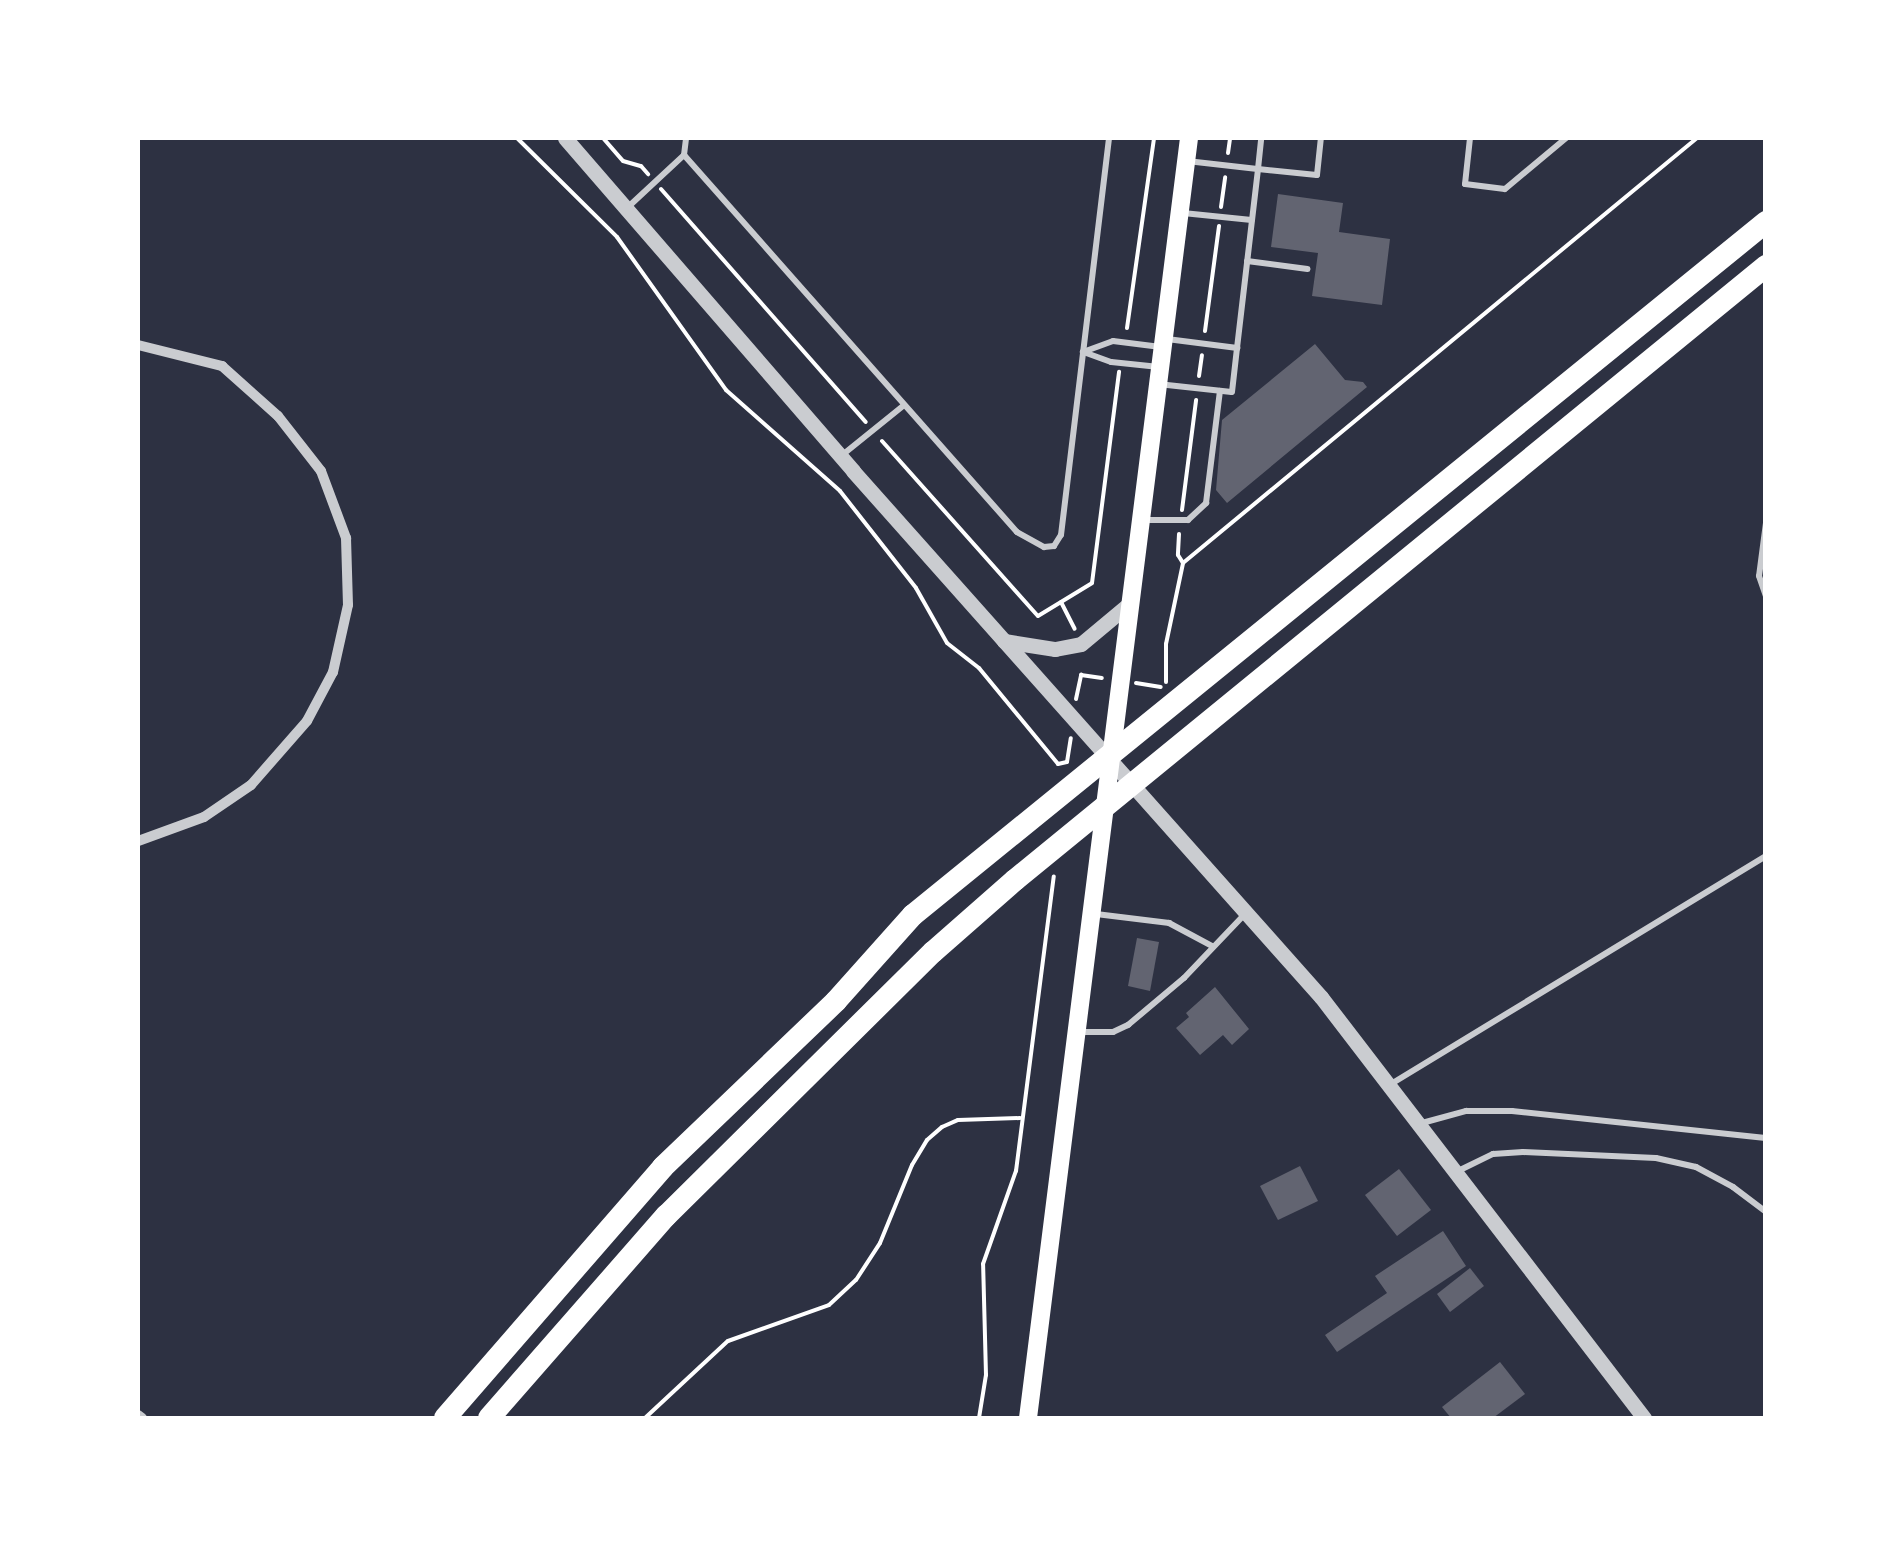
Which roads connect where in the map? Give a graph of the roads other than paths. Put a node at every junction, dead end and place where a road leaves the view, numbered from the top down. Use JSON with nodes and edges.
{"nodes":[{"id":1,"x":565,"y":138,"type":"edge"},
{"id":2,"x":686,"y":138,"type":"edge"},
{"id":3,"x":1109,"y":138,"type":"edge"},
{"id":4,"x":1189,"y":138,"type":"edge"},
{"id":5,"x":1261,"y":138,"type":"edge"},
{"id":6,"x":1321,"y":138,"type":"edge"},
{"id":7,"x":1470,"y":138,"type":"edge"},
{"id":8,"x":1566,"y":138,"type":"edge"},
{"id":9,"x":684,"y":155,"type":"junction"},
{"id":10,"x":1186,"y":161,"type":"junction"},
{"id":11,"x":1258,"y":169,"type":"junction"},
{"id":12,"x":626,"y":209,"type":"junction"},
{"id":13,"x":1179,"y":213,"type":"junction"},
{"id":14,"x":1252,"y":220,"type":"junction"},
{"id":15,"x":1766,"y":222,"type":"edge"},
{"id":16,"x":1246,"y":261,"type":"junction"},
{"id":17,"x":1766,"y":266,"type":"edge"},
{"id":18,"x":1307,"y":269,"type":"dead end"},
{"id":19,"x":1162,"y":343,"type":"junction"},
{"id":20,"x":138,"y":345,"type":"edge"},
{"id":21,"x":1236,"y":348,"type":"junction"},
{"id":22,"x":1083,"y":352,"type":"junction"},
{"id":23,"x":1158,"y":375,"type":"junction"},
{"id":24,"x":1220,"y":390,"type":"junction"},
{"id":25,"x":903,"y":406,"type":"junction"},
{"id":26,"x":840,"y":457,"type":"junction"},
{"id":27,"x":1140,"y":520,"type":"junction"},
{"id":28,"x":1766,"y":523,"type":"edge"},
{"id":29,"x":1766,"y":596,"type":"edge"},
{"id":30,"x":1129,"y":604,"type":"junction"},
{"id":31,"x":1004,"y":642,"type":"junction"},
{"id":32,"x":1110,"y":758,"type":"junction"},
{"id":33,"x":138,"y":841,"type":"edge"},
{"id":34,"x":1766,"y":856,"type":"edge"},
{"id":35,"x":1248,"y":912,"type":"junction"},
{"id":36,"x":1090,"y":914,"type":"junction"},
{"id":37,"x":1212,"y":946,"type":"junction"},
{"id":38,"x":1076,"y":1032,"type":"junction"},
{"id":39,"x":1391,"y":1084,"type":"junction"},
{"id":40,"x":1421,"y":1124,"type":"junction"},
{"id":41,"x":1766,"y":1138,"type":"edge"},
{"id":42,"x":1457,"y":1171,"type":"junction"},
{"id":43,"x":1766,"y":1212,"type":"edge"},
{"id":44,"x":445,"y":1418,"type":"edge"},
{"id":45,"x":489,"y":1418,"type":"edge"},
{"id":46,"x":1028,"y":1418,"type":"edge"},
{"id":47,"x":1644,"y":1418,"type":"edge"}],
"edges":[{"from":1,"to":12,"type":"street"},
{"from":2,"to":9,"type":"lane"},
{"from":3,"to":22,"type":"lane"},
{"from":4,"to":10,"type":"main road"},
{"from":5,"to":11,"type":"lane"},
{"from":6,"to":11,"type":"lane"},
{"from":7,"to":8,"type":"lane"},
{"from":9,"to":12,"type":"lane"},
{"from":9,"to":25,"type":"lane"},
{"from":10,"to":11,"type":"lane"},
{"from":10,"to":13,"type":"main road"},
{"from":11,"to":14,"type":"lane"},
{"from":12,"to":26,"type":"street"},
{"from":13,"to":14,"type":"lane"},
{"from":13,"to":19,"type":"main road"},
{"from":14,"to":16,"type":"lane"},
{"from":15,"to":44,"type":"highway"},
{"from":16,"to":18,"type":"lane"},
{"from":16,"to":21,"type":"lane"},
{"from":17,"to":45,"type":"highway"},
{"from":19,"to":21,"type":"lane"},
{"from":19,"to":22,"type":"lane"},
{"from":19,"to":23,"type":"main road"},
{"from":20,"to":33,"type":"street"},
{"from":21,"to":24,"type":"lane"},
{"from":22,"to":23,"type":"lane"},
{"from":22,"to":25,"type":"lane"},
{"from":23,"to":24,"type":"lane"},
{"from":23,"to":27,"type":"main road"},
{"from":24,"to":27,"type":"lane"},
{"from":25,"to":26,"type":"lane"},
{"from":26,"to":31,"type":"street"},
{"from":27,"to":30,"type":"main road"},
{"from":28,"to":29,"type":"lane"},
{"from":30,"to":31,"type":"street"},
{"from":30,"to":32,"type":"main road"},
{"from":31,"to":32,"type":"street"},
{"from":32,"to":35,"type":"street"},
{"from":32,"to":36,"type":"main road"},
{"from":34,"to":39,"type":"lane"},
{"from":35,"to":37,"type":"lane"},
{"from":35,"to":39,"type":"street"},
{"from":36,"to":37,"type":"lane"},
{"from":36,"to":38,"type":"main road"},
{"from":37,"to":38,"type":"lane"},
{"from":38,"to":46,"type":"main road"},
{"from":39,"to":40,"type":"street"},
{"from":40,"to":41,"type":"lane"},
{"from":40,"to":42,"type":"street"},
{"from":42,"to":43,"type":"lane"},
{"from":42,"to":47,"type":"street"}]}
